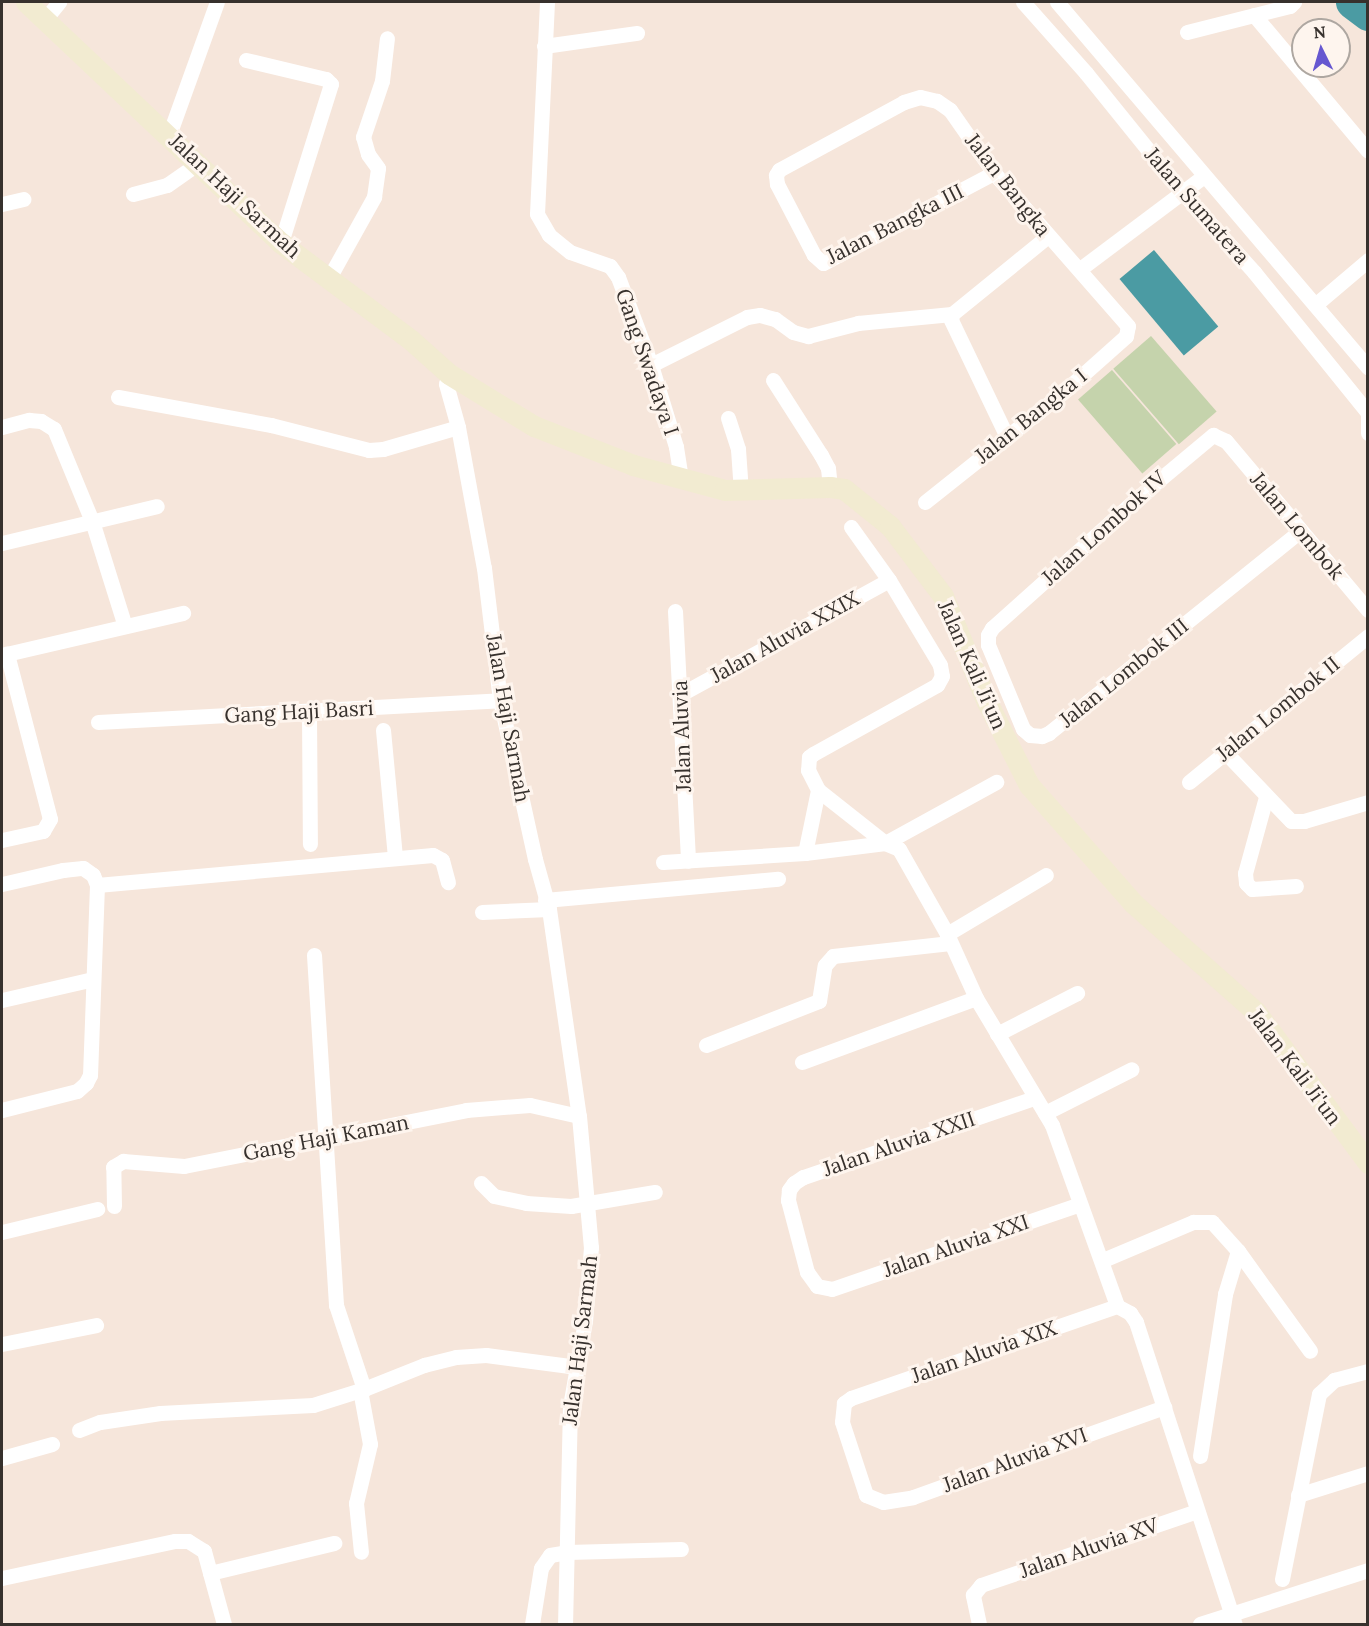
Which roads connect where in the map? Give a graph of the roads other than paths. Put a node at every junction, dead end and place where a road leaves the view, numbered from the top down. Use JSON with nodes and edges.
{"nodes":[{"id":1,"x":26,"y":2,"type":"edge"},
{"id":2,"x":217,"y":2,"type":"edge"},
{"id":3,"x":547,"y":2,"type":"edge"},
{"id":4,"x":1023,"y":2,"type":"edge"},
{"id":5,"x":1049,"y":2,"type":"edge"},
{"id":6,"x":1057,"y":2,"type":"edge"},
{"id":7,"x":1294,"y":2,"type":"edge"},
{"id":8,"x":52,"y":10,"type":"edge"},
{"id":9,"x":1036,"y":15,"type":"junction"},
{"id":10,"x":1254,"y":15,"type":"junction"},
{"id":11,"x":1187,"y":32,"type":"dead end"},
{"id":12,"x":638,"y":33,"type":"dead end"},
{"id":13,"x":387,"y":38,"type":"dead end"},
{"id":14,"x":544,"y":46,"type":"junction"},
{"id":15,"x":246,"y":60,"type":"dead end"},
{"id":16,"x":169,"y":135,"type":"junction"},
{"id":17,"x":1368,"y":150,"type":"edge"},
{"id":18,"x":199,"y":163,"type":"junction"},
{"id":19,"x":994,"y":173,"type":"junction"},
{"id":20,"x":776,"y":175,"type":"joint"},
{"id":21,"x":1204,"y":176,"type":"junction"},
{"id":22,"x":1182,"y":192,"type":"junction"},
{"id":23,"x":133,"y":194,"type":"dead end"},
{"id":24,"x":23,"y":199,"type":"dead end"},
{"id":25,"x":2,"y":204,"type":"edge"},
{"id":26,"x":1048,"y":236,"type":"junction"},
{"id":27,"x":281,"y":243,"type":"junction"},
{"id":28,"x":1368,"y":260,"type":"edge"},
{"id":29,"x":1080,"y":269,"type":"junction"},
{"id":30,"x":329,"y":278,"type":"junction"},
{"id":31,"x":1315,"y":305,"type":"junction"},
{"id":32,"x":952,"y":314,"type":"junction"},
{"id":33,"x":1128,"y":326,"type":"joint"},
{"id":34,"x":651,"y":365,"type":"junction"},
{"id":35,"x":1368,"y":368,"type":"edge"},
{"id":36,"x":449,"y":374,"type":"junction"},
{"id":37,"x":773,"y":380,"type":"dead end"},
{"id":38,"x":118,"y":397,"type":"dead end"},
{"id":39,"x":1368,"y":414,"type":"edge"},
{"id":40,"x":728,"y":418,"type":"dead end"},
{"id":41,"x":2,"y":425,"type":"edge"},
{"id":42,"x":458,"y":427,"type":"junction"},
{"id":43,"x":1368,"y":433,"type":"edge"},
{"id":44,"x":1006,"y":437,"type":"junction"},
{"id":45,"x":1226,"y":441,"type":"joint"},
{"id":46,"x":681,"y":479,"type":"junction"},
{"id":47,"x":830,"y":487,"type":"junction"},
{"id":48,"x":741,"y":488,"type":"junction"},
{"id":49,"x":925,"y":502,"type":"dead end"},
{"id":50,"x":157,"y":506,"type":"dead end"},
{"id":51,"x":92,"y":521,"type":"junction"},
{"id":52,"x":851,"y":527,"type":"dead end"},
{"id":53,"x":1300,"y":531,"type":"junction"},
{"id":54,"x":2,"y":543,"type":"edge"},
{"id":55,"x":889,"y":580,"type":"junction"},
{"id":56,"x":1368,"y":610,"type":"edge"},
{"id":57,"x":675,"y":611,"type":"dead end"},
{"id":58,"x":183,"y":613,"type":"dead end"},
{"id":59,"x":125,"y":627,"type":"junction"},
{"id":60,"x":988,"y":635,"type":"joint"},
{"id":61,"x":1368,"y":636,"type":"edge"},
{"id":62,"x":4,"y":655,"type":"edge"},
{"id":63,"x":681,"y":694,"type":"junction"},
{"id":64,"x":500,"y":700,"type":"junction"},
{"id":65,"x":309,"y":712,"type":"junction"},
{"id":66,"x":98,"y":722,"type":"dead end"},
{"id":67,"x":382,"y":730,"type":"dead end"},
{"id":68,"x":1226,"y":752,"type":"junction"},
{"id":69,"x":996,"y":782,"type":"dead end"},
{"id":70,"x":1189,"y":782,"type":"dead end"},
{"id":71,"x":818,"y":790,"type":"junction"},
{"id":72,"x":1266,"y":797,"type":"junction"},
{"id":73,"x":1368,"y":802,"type":"edge"},
{"id":74,"x":2,"y":840,"type":"edge"},
{"id":75,"x":885,"y":843,"type":"junction"},
{"id":76,"x":310,"y":844,"type":"dead end"},
{"id":77,"x":805,"y":853,"type":"junction"},
{"id":78,"x":395,"y":857,"type":"junction"},
{"id":79,"x":688,"y":861,"type":"junction"},
{"id":80,"x":663,"y":862,"type":"dead end"},
{"id":81,"x":1046,"y":875,"type":"dead end"},
{"id":82,"x":778,"y":879,"type":"dead end"},
{"id":83,"x":448,"y":882,"type":"dead end"},
{"id":84,"x":2,"y":884,"type":"edge"},
{"id":85,"x":97,"y":885,"type":"junction"},
{"id":86,"x":1296,"y":886,"type":"dead end"},
{"id":87,"x":547,"y":905,"type":"junction"},
{"id":88,"x":482,"y":912,"type":"dead end"},
{"id":89,"x":949,"y":938,"type":"junction"},
{"id":90,"x":314,"y":955,"type":"dead end"},
{"id":91,"x":93,"y":979,"type":"junction"},
{"id":92,"x":1077,"y":993,"type":"dead end"},
{"id":93,"x":976,"y":998,"type":"junction"},
{"id":94,"x":2,"y":1000,"type":"edge"},
{"id":95,"x":997,"y":1034,"type":"junction"},
{"id":96,"x":706,"y":1045,"type":"dead end"},
{"id":97,"x":802,"y":1062,"type":"dead end"},
{"id":98,"x":1132,"y":1069,"type":"dead end"},
{"id":99,"x":1034,"y":1098,"type":"junction"},
{"id":100,"x":2,"y":1110,"type":"edge"},
{"id":101,"x":1045,"y":1113,"type":"junction"},
{"id":102,"x":579,"y":1116,"type":"junction"},
{"id":103,"x":325,"y":1139,"type":"junction"},
{"id":104,"x":1368,"y":1163,"type":"edge"},
{"id":105,"x":481,"y":1183,"type":"dead end"},
{"id":106,"x":655,"y":1192,"type":"dead end"},
{"id":107,"x":586,"y":1202,"type":"junction"},
{"id":108,"x":1080,"y":1204,"type":"junction"},
{"id":109,"x":114,"y":1206,"type":"dead end"},
{"id":110,"x":97,"y":1209,"type":"dead end"},
{"id":111,"x":2,"y":1232,"type":"edge"},
{"id":112,"x":1238,"y":1251,"type":"junction"},
{"id":113,"x":1103,"y":1260,"type":"junction"},
{"id":114,"x":832,"y":1289,"type":"joint"},
{"id":115,"x":1117,"y":1306,"type":"junction"},
{"id":116,"x":96,"y":1325,"type":"dead end"},
{"id":117,"x":2,"y":1344,"type":"edge"},
{"id":118,"x":1310,"y":1351,"type":"dead end"},
{"id":119,"x":577,"y":1367,"type":"junction"},
{"id":120,"x":1368,"y":1371,"type":"edge"},
{"id":121,"x":362,"y":1390,"type":"junction"},
{"id":122,"x":1164,"y":1407,"type":"junction"},
{"id":123,"x":79,"y":1430,"type":"dead end"},
{"id":124,"x":52,"y":1444,"type":"dead end"},
{"id":125,"x":1200,"y":1456,"type":"dead end"},
{"id":126,"x":2,"y":1458,"type":"edge"},
{"id":127,"x":1368,"y":1473,"type":"edge"},
{"id":128,"x":866,"y":1495,"type":"joint"},
{"id":129,"x":1298,"y":1495,"type":"junction"},
{"id":130,"x":1197,"y":1511,"type":"junction"},
{"id":131,"x":334,"y":1543,"type":"dead end"},
{"id":132,"x":681,"y":1549,"type":"dead end"},
{"id":133,"x":361,"y":1552,"type":"dead end"},
{"id":134,"x":567,"y":1552,"type":"junction"},
{"id":135,"x":1368,"y":1570,"type":"edge"},
{"id":136,"x":210,"y":1573,"type":"junction"},
{"id":137,"x":2,"y":1578,"type":"edge"},
{"id":138,"x":1282,"y":1579,"type":"dead end"},
{"id":139,"x":1233,"y":1619,"type":"edge"},
{"id":140,"x":224,"y":1624,"type":"edge"},
{"id":141,"x":532,"y":1624,"type":"edge"},
{"id":142,"x":566,"y":1624,"type":"edge"},
{"id":143,"x":979,"y":1624,"type":"edge"},
{"id":144,"x":1200,"y":1624,"type":"edge"}],
"edges":[{"from":1,"to":8,"type":"street","name":"Jalan Haji Sarmah"},
{"from":2,"to":16,"type":"street"},
{"from":3,"to":14,"type":"street","name":"Gang Swadaya I"},
{"from":4,"to":9,"type":"street","name":"Jalan Sumatera"},
{"from":5,"to":9,"type":"street"},
{"from":6,"to":21,"type":"street","name":"Jalan Sumatera"},
{"from":7,"to":10,"type":"street"},
{"from":8,"to":16,"type":"street","name":"Jalan Haji Sarmah"},
{"from":9,"to":22,"type":"street","name":"Jalan Sumatera"},
{"from":10,"to":11,"type":"street"},
{"from":10,"to":17,"type":"street"},
{"from":12,"to":14,"type":"street"},
{"from":13,"to":30,"type":"street"},
{"from":14,"to":34,"type":"street","name":"Gang Swadaya I"},
{"from":15,"to":27,"type":"street"},
{"from":16,"to":18,"type":"street","name":"Jalan Haji Sarmah"},
{"from":18,"to":23,"type":"street"},
{"from":18,"to":27,"type":"street","name":"Jalan Haji Sarmah"},
{"from":19,"to":20,"type":"street","name":"Jalan Bangka"},
{"from":19,"to":20,"type":"street","name":"Jalan Bangka III"},
{"from":19,"to":26,"type":"street","name":"Jalan Bangka"},
{"from":21,"to":22,"type":"street"},
{"from":21,"to":31,"type":"street","name":"Jalan Sumatera"},
{"from":22,"to":29,"type":"street"},
{"from":22,"to":39,"type":"street","name":"Jalan Sumatera"},
{"from":24,"to":25,"type":"street"},
{"from":26,"to":29,"type":"street","name":"Jalan Bangka"},
{"from":26,"to":32,"type":"street"},
{"from":27,"to":30,"type":"street","name":"Jalan Haji Sarmah"},
{"from":28,"to":31,"type":"street"},
{"from":29,"to":33,"type":"street","name":"Jalan Bangka"},
{"from":30,"to":36,"type":"street","name":"Jalan Haji Sarmah"},
{"from":31,"to":35,"type":"street","name":"Jalan Sumatera"},
{"from":32,"to":34,"type":"street"},
{"from":32,"to":44,"type":"street"},
{"from":33,"to":44,"type":"street","name":"Jalan Bangka I"},
{"from":34,"to":46,"type":"street","name":"Gang Swadaya I"},
{"from":36,"to":42,"type":"street","name":"Jalan Haji Sarmah"},
{"from":36,"to":46,"type":"street","name":"Jalan Kali Ji'un"},
{"from":37,"to":47,"type":"street"},
{"from":38,"to":42,"type":"street"},
{"from":39,"to":43,"type":"street"},
{"from":40,"to":48,"type":"street"},
{"from":41,"to":51,"type":"street"},
{"from":42,"to":64,"type":"street","name":"Jalan Haji Sarmah"},
{"from":44,"to":49,"type":"street","name":"Jalan Bangka I"},
{"from":45,"to":53,"type":"street","name":"Jalan Lombok"},
{"from":45,"to":60,"type":"street","name":"Jalan Lombok IV"},
{"from":46,"to":48,"type":"street","name":"Jalan Kali Ji'un"},
{"from":47,"to":48,"type":"street","name":"Jalan Kali Ji'un"},
{"from":47,"to":104,"type":"street","name":"Jalan Kali Ji'un"},
{"from":50,"to":51,"type":"street"},
{"from":51,"to":54,"type":"street"},
{"from":51,"to":59,"type":"street"},
{"from":52,"to":55,"type":"street"},
{"from":53,"to":56,"type":"street","name":"Jalan Lombok"},
{"from":53,"to":60,"type":"street","name":"Jalan Lombok III"},
{"from":55,"to":63,"type":"street","name":"Jalan Aluvia XXIX"},
{"from":55,"to":71,"type":"street"},
{"from":57,"to":63,"type":"street","name":"Jalan Aluvia"},
{"from":58,"to":59,"type":"street"},
{"from":59,"to":62,"type":"street"},
{"from":61,"to":68,"type":"street","name":"Jalan Lombok II"},
{"from":62,"to":74,"type":"street"},
{"from":63,"to":79,"type":"street","name":"Jalan Aluvia"},
{"from":64,"to":65,"type":"street","name":"Gang Haji Basri"},
{"from":64,"to":87,"type":"street","name":"Jalan Haji Sarmah"},
{"from":65,"to":66,"type":"street","name":"Gang Haji Basri"},
{"from":65,"to":76,"type":"street"},
{"from":67,"to":78,"type":"street"},
{"from":68,"to":70,"type":"street","name":"Jalan Lombok II"},
{"from":68,"to":72,"type":"street"},
{"from":69,"to":75,"type":"street"},
{"from":71,"to":75,"type":"street"},
{"from":71,"to":77,"type":"street"},
{"from":72,"to":73,"type":"street"},
{"from":72,"to":86,"type":"street"},
{"from":75,"to":77,"type":"street"},
{"from":75,"to":89,"type":"street"},
{"from":77,"to":79,"type":"street"},
{"from":78,"to":83,"type":"street"},
{"from":78,"to":85,"type":"street"},
{"from":79,"to":80,"type":"street"},
{"from":81,"to":89,"type":"street"},
{"from":82,"to":87,"type":"street"},
{"from":84,"to":85,"type":"street"},
{"from":85,"to":91,"type":"street"},
{"from":87,"to":88,"type":"street"},
{"from":87,"to":102,"type":"street","name":"Jalan Haji Sarmah"},
{"from":89,"to":93,"type":"street"},
{"from":89,"to":96,"type":"street"},
{"from":90,"to":103,"type":"street"},
{"from":91,"to":94,"type":"street"},
{"from":91,"to":100,"type":"street"},
{"from":92,"to":95,"type":"street"},
{"from":93,"to":95,"type":"street"},
{"from":93,"to":97,"type":"street"},
{"from":95,"to":99,"type":"street"},
{"from":98,"to":101,"type":"street"},
{"from":99,"to":101,"type":"street"},
{"from":99,"to":114,"type":"street","name":"Jalan Aluvia XXII"},
{"from":101,"to":108,"type":"street"},
{"from":102,"to":103,"type":"street","name":"Gang Haji Kaman"},
{"from":102,"to":107,"type":"street","name":"Jalan Haji Sarmah"},
{"from":103,"to":109,"type":"street","name":"Gang Haji Kaman"},
{"from":103,"to":121,"type":"street"},
{"from":105,"to":107,"type":"street"},
{"from":106,"to":107,"type":"street"},
{"from":107,"to":119,"type":"street","name":"Jalan Haji Sarmah"},
{"from":108,"to":113,"type":"street"},
{"from":108,"to":114,"type":"street","name":"Jalan Aluvia XXI"},
{"from":110,"to":111,"type":"street"},
{"from":112,"to":113,"type":"street"},
{"from":112,"to":118,"type":"street"},
{"from":112,"to":125,"type":"street"},
{"from":113,"to":115,"type":"street"},
{"from":115,"to":122,"type":"street"},
{"from":115,"to":128,"type":"street","name":"Jalan Aluvia XIX"},
{"from":116,"to":117,"type":"street"},
{"from":119,"to":121,"type":"street"},
{"from":119,"to":134,"type":"street","name":"Jalan Haji Sarmah"},
{"from":120,"to":129,"type":"street"},
{"from":121,"to":123,"type":"street"},
{"from":121,"to":133,"type":"street"},
{"from":122,"to":128,"type":"street","name":"Jalan Aluvia XVI"},
{"from":122,"to":130,"type":"street"},
{"from":124,"to":126,"type":"street"},
{"from":127,"to":129,"type":"street"},
{"from":129,"to":138,"type":"street"},
{"from":130,"to":139,"type":"street"},
{"from":130,"to":143,"type":"street","name":"Jalan Aluvia XV"},
{"from":131,"to":136,"type":"street"},
{"from":132,"to":134,"type":"street"},
{"from":134,"to":141,"type":"street"},
{"from":134,"to":142,"type":"street","name":"Jalan Haji Sarmah"},
{"from":135,"to":139,"type":"street"},
{"from":136,"to":137,"type":"street"},
{"from":136,"to":140,"type":"street"},
{"from":139,"to":144,"type":"street"}]}
